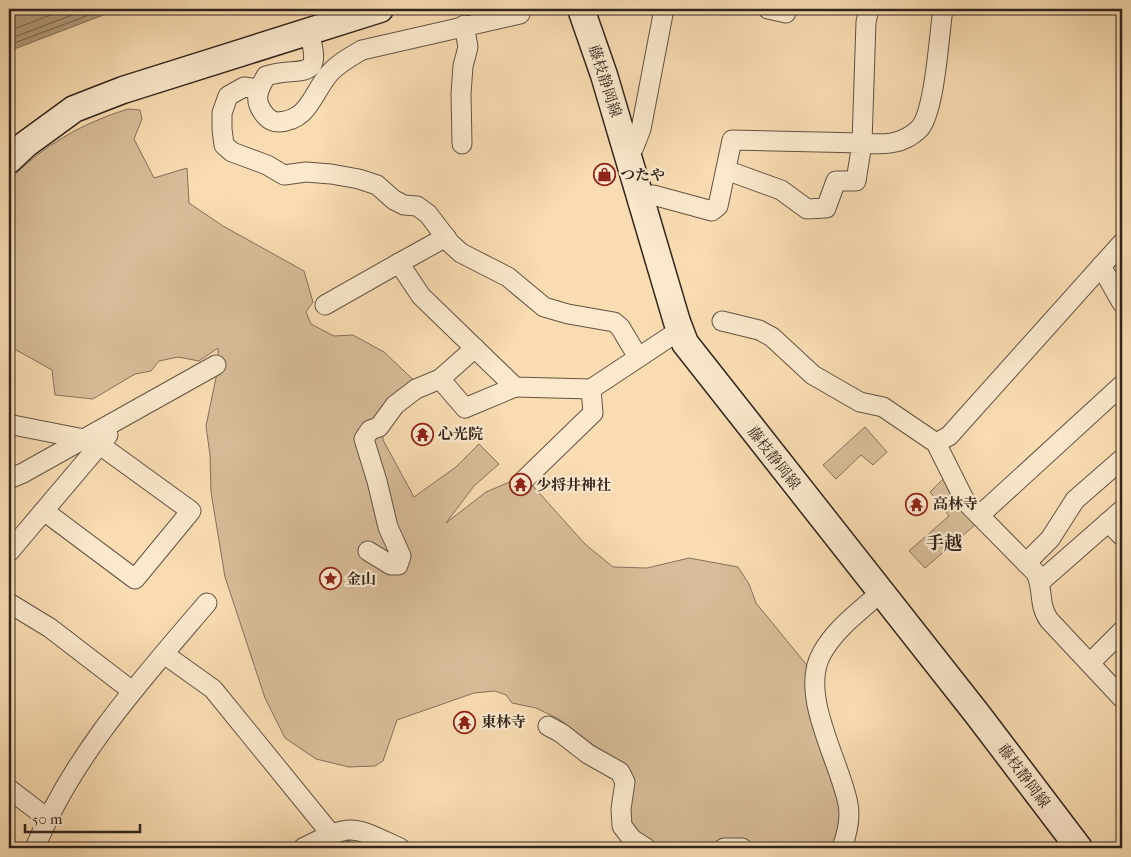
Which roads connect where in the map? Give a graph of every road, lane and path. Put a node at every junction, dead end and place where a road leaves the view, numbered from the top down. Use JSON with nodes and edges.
{"nodes":[{"id":1,"x":380,"y":9,"type":"edge"},
{"id":2,"x":581,"y":9,"type":"edge"},
{"id":3,"x":664,"y":9,"type":"edge"},
{"id":4,"x":868,"y":9,"type":"edge"},
{"id":5,"x":943,"y":9,"type":"edge"},
{"id":6,"x":520,"y":14,"type":"dead end"},
{"id":7,"x":464,"y":25,"type":"junction"},
{"id":8,"x":309,"y":33,"type":"junction"},
{"id":9,"x":259,"y":89,"type":"junction"},
{"id":10,"x":862,"y":143,"type":"junction"},
{"id":11,"x":462,"y":144,"type":"dead end"},
{"id":12,"x":627,"y":153,"type":"junction"},
{"id":13,"x":9,"y":160,"type":"edge"},
{"id":14,"x":726,"y":170,"type":"junction"},
{"id":15,"x":639,"y":197,"type":"junction"},
{"id":16,"x":446,"y":237,"type":"junction"},
{"id":17,"x":1122,"y":243,"type":"edge"},
{"id":18,"x":399,"y":263,"type":"junction"},
{"id":19,"x":1102,"y":266,"type":"junction"},
{"id":20,"x":1122,"y":303,"type":"edge"},
{"id":21,"x":325,"y":305,"type":"dead end"},
{"id":22,"x":722,"y":321,"type":"dead end"},
{"id":23,"x":680,"y":330,"type":"junction"},
{"id":24,"x":475,"y":348,"type":"junction"},
{"id":25,"x":638,"y":357,"type":"junction"},
{"id":26,"x":216,"y":365,"type":"dead end"},
{"id":27,"x":440,"y":380,"type":"junction"},
{"id":28,"x":515,"y":387,"type":"junction"},
{"id":29,"x":591,"y":389,"type":"junction"},
{"id":30,"x":1119,"y":394,"type":"edge"},
{"id":31,"x":14,"y":420,"type":"edge"},
{"id":32,"x":92,"y":442,"type":"junction"},
{"id":33,"x":936,"y":442,"type":"junction"},
{"id":34,"x":1122,"y":459,"type":"edge"},
{"id":35,"x":9,"y":478,"type":"edge"},
{"id":36,"x":523,"y":481,"type":"dead end"},
{"id":37,"x":1122,"y":510,"type":"edge"},
{"id":38,"x":44,"y":511,"type":"junction"},
{"id":39,"x":980,"y":516,"type":"junction"},
{"id":40,"x":1108,"y":522,"type":"junction"},
{"id":41,"x":1122,"y":536,"type":"edge"},
{"id":42,"x":368,"y":551,"type":"dead end"},
{"id":43,"x":9,"y":552,"type":"edge"},
{"id":44,"x":1026,"y":563,"type":"junction"},
{"id":45,"x":1040,"y":582,"type":"junction"},
{"id":46,"x":880,"y":593,"type":"junction"},
{"id":47,"x":9,"y":603,"type":"edge"},
{"id":48,"x":208,"y":603,"type":"dead end"},
{"id":49,"x":1122,"y":630,"type":"edge"},
{"id":50,"x":164,"y":654,"type":"junction"},
{"id":51,"x":1090,"y":663,"type":"junction"},
{"id":52,"x":132,"y":691,"type":"junction"},
{"id":53,"x":1122,"y":698,"type":"edge"},
{"id":54,"x":548,"y":726,"type":"dead end"},
{"id":55,"x":9,"y":789,"type":"edge"},
{"id":56,"x":47,"y":818,"type":"junction"},
{"id":57,"x":332,"y":834,"type":"junction"},
{"id":58,"x":35,"y":848,"type":"edge"},
{"id":59,"x":303,"y":848,"type":"edge"},
{"id":60,"x":400,"y":848,"type":"edge"},
{"id":61,"x":646,"y":848,"type":"edge"},
{"id":62,"x":724,"y":848,"type":"edge"},
{"id":63,"x":742,"y":848,"type":"edge"},
{"id":64,"x":842,"y":848,"type":"edge"},
{"id":65,"x":1079,"y":848,"type":"edge"}],
"edges":[{"from":1,"to":8,"type":"main road"},
{"from":2,"to":12,"type":"main road","name":"藤枝静岡線"},
{"from":3,"to":12,"type":"street"},
{"from":4,"to":10,"type":"street"},
{"from":5,"to":10,"type":"street"},
{"from":6,"to":7,"type":"street"},
{"from":7,"to":9,"type":"street"},
{"from":7,"to":11,"type":"street"},
{"from":8,"to":9,"type":"street"},
{"from":8,"to":13,"type":"main road"},
{"from":9,"to":16,"type":"street"},
{"from":10,"to":14,"type":"street"},
{"from":10,"to":14,"type":"street"},
{"from":12,"to":15,"type":"main road","name":"藤枝静岡線"},
{"from":14,"to":15,"type":"street"},
{"from":15,"to":23,"type":"main road","name":"藤枝静岡線"},
{"from":16,"to":18,"type":"street"},
{"from":16,"to":25,"type":"street"},
{"from":17,"to":19,"type":"street"},
{"from":18,"to":21,"type":"street"},
{"from":18,"to":24,"type":"street"},
{"from":19,"to":20,"type":"street"},
{"from":19,"to":33,"type":"street"},
{"from":22,"to":33,"type":"street"},
{"from":23,"to":25,"type":"street"},
{"from":23,"to":46,"type":"main road","name":"藤枝静岡線"},
{"from":24,"to":27,"type":"street"},
{"from":24,"to":28,"type":"street"},
{"from":25,"to":29,"type":"street"},
{"from":26,"to":32,"type":"street"},
{"from":27,"to":28,"type":"street"},
{"from":27,"to":42,"type":"street"},
{"from":28,"to":29,"type":"street"},
{"from":29,"to":36,"type":"street"},
{"from":30,"to":39,"type":"street"},
{"from":31,"to":32,"type":"street"},
{"from":32,"to":35,"type":"street"},
{"from":32,"to":38,"type":"street"},
{"from":32,"to":38,"type":"street"},
{"from":33,"to":39,"type":"street"},
{"from":34,"to":44,"type":"street"},
{"from":37,"to":40,"type":"street"},
{"from":38,"to":43,"type":"street"},
{"from":39,"to":44,"type":"street"},
{"from":40,"to":41,"type":"street"},
{"from":40,"to":45,"type":"street"},
{"from":44,"to":45,"type":"street"},
{"from":45,"to":51,"type":"street"},
{"from":46,"to":64,"type":"street"},
{"from":46,"to":65,"type":"main road","name":"藤枝静岡線"},
{"from":47,"to":52,"type":"street"},
{"from":48,"to":50,"type":"street"},
{"from":49,"to":51,"type":"street"},
{"from":50,"to":52,"type":"street"},
{"from":50,"to":57,"type":"street"},
{"from":51,"to":53,"type":"street"},
{"from":52,"to":56,"type":"street"},
{"from":54,"to":61,"type":"street"},
{"from":55,"to":56,"type":"street"},
{"from":56,"to":58,"type":"street"},
{"from":57,"to":59,"type":"street"},
{"from":57,"to":60,"type":"street"},
{"from":62,"to":63,"type":"street"}]}
